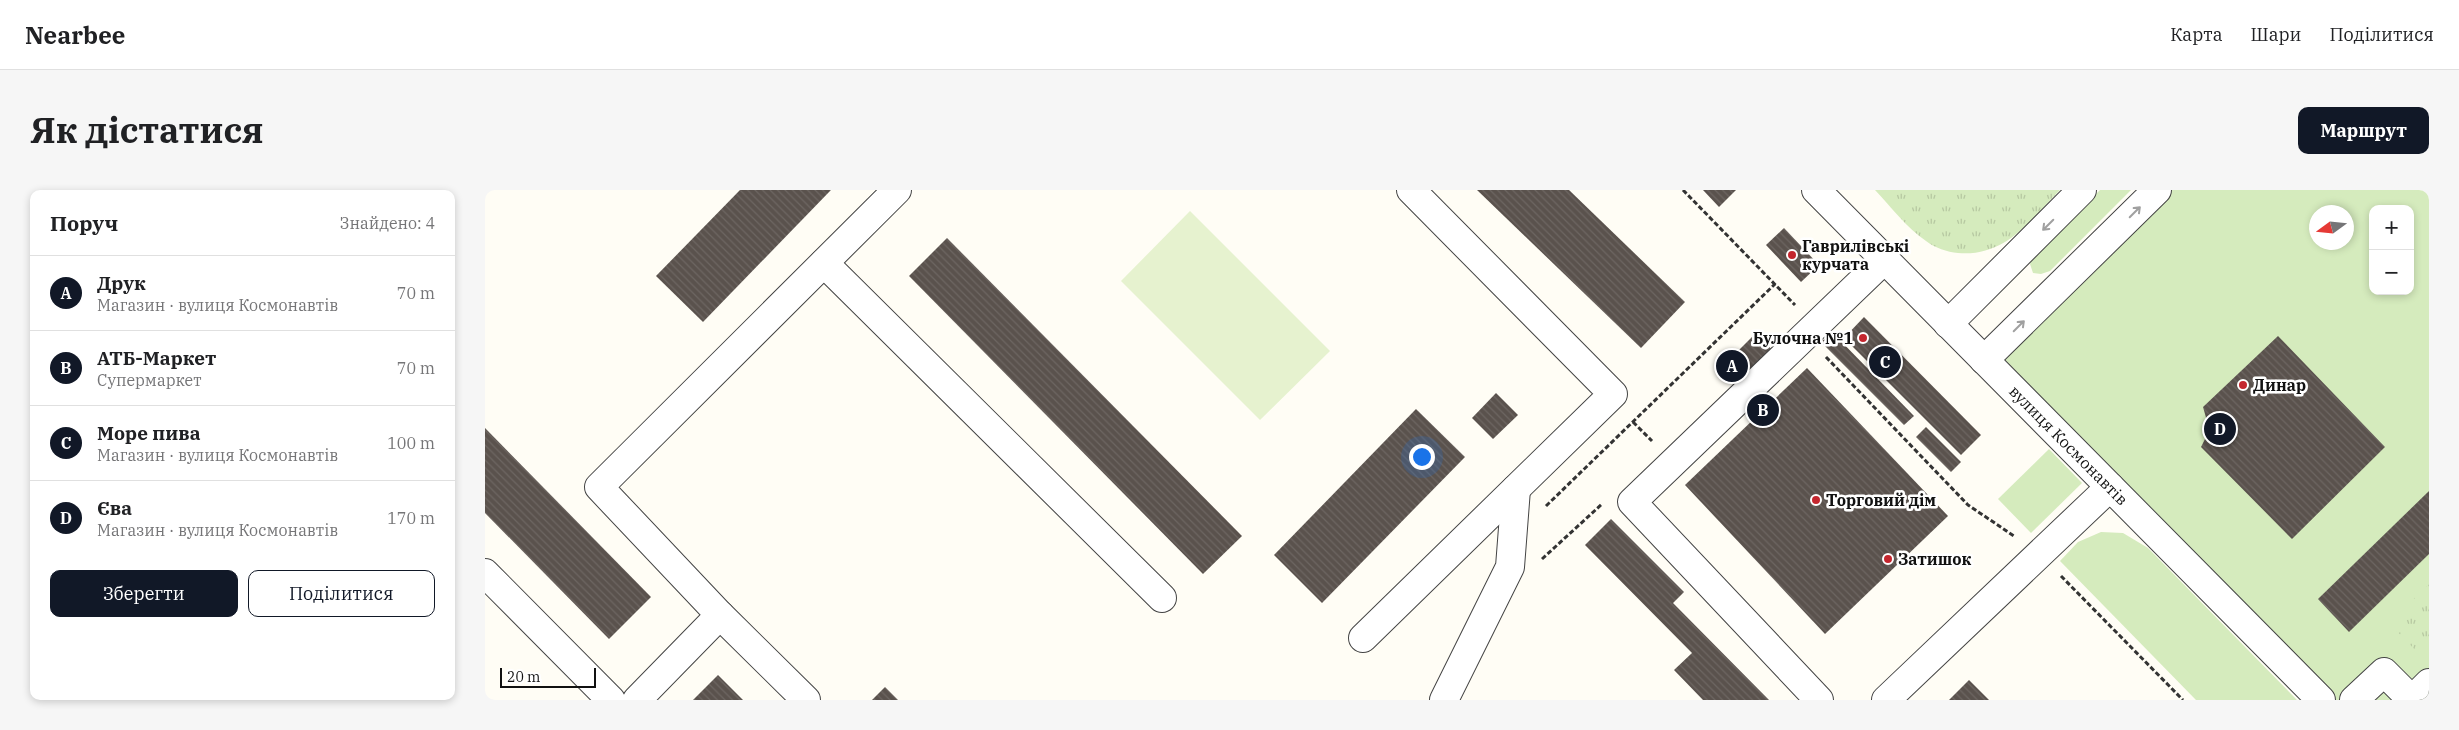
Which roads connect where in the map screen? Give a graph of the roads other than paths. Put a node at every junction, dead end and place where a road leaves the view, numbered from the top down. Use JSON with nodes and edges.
{"nodes":[{"id":1,"x":897,"y":190,"type":"edge"},
{"id":2,"x":1411,"y":190,"type":"edge"},
{"id":3,"x":1816,"y":190,"type":"edge"},
{"id":4,"x":2082,"y":190,"type":"edge"},
{"id":5,"x":2157,"y":190,"type":"edge"},
{"id":6,"x":1885,"y":258,"type":"junction"},
{"id":7,"x":824,"y":263,"type":"junction"},
{"id":8,"x":1948,"y":324,"type":"junction"},
{"id":9,"x":1985,"y":360,"type":"junction"},
{"id":10,"x":2110,"y":487,"type":"junction"},
{"id":11,"x":1515,"y":489,"type":"junction"},
{"id":12,"x":485,"y":573,"type":"edge"},
{"id":13,"x":1162,"y":598,"type":"dead end"},
{"id":14,"x":720,"y":615,"type":"junction"},
{"id":15,"x":1363,"y":638,"type":"dead end"},
{"id":16,"x":2429,"y":683,"type":"edge"},
{"id":17,"x":611,"y":700,"type":"edge"},
{"id":18,"x":637,"y":700,"type":"edge"},
{"id":19,"x":807,"y":700,"type":"edge"},
{"id":20,"x":1444,"y":700,"type":"edge"},
{"id":21,"x":1819,"y":700,"type":"edge"},
{"id":22,"x":1886,"y":700,"type":"edge"},
{"id":23,"x":2321,"y":700,"type":"edge"},
{"id":24,"x":2355,"y":700,"type":"edge"},
{"id":25,"x":2412,"y":700,"type":"edge"}],
"edges":[{"from":1,"to":7,"type":"street"},
{"from":2,"to":11,"type":"street"},
{"from":3,"to":6,"type":"street","name":"вулиця Космонавтів"},
{"from":4,"to":8,"type":"street","one_way":true},
{"from":9,"to":5,"type":"street","one_way":true},
{"from":6,"to":8,"type":"street","name":"вулиця Космонавтів"},
{"from":6,"to":21,"type":"street"},
{"from":7,"to":13,"type":"street"},
{"from":7,"to":14,"type":"street"},
{"from":8,"to":9,"type":"street","name":"вулиця Космонавтів"},
{"from":9,"to":10,"type":"street","name":"вулиця Космонавтів"},
{"from":10,"to":22,"type":"street"},
{"from":10,"to":23,"type":"street","name":"вулиця Космонавтів"},
{"from":11,"to":15,"type":"street"},
{"from":11,"to":20,"type":"street"},
{"from":12,"to":17,"type":"street"},
{"from":14,"to":18,"type":"street"},
{"from":14,"to":19,"type":"street"},
{"from":16,"to":25,"type":"street"},
{"from":24,"to":25,"type":"street"}]}
